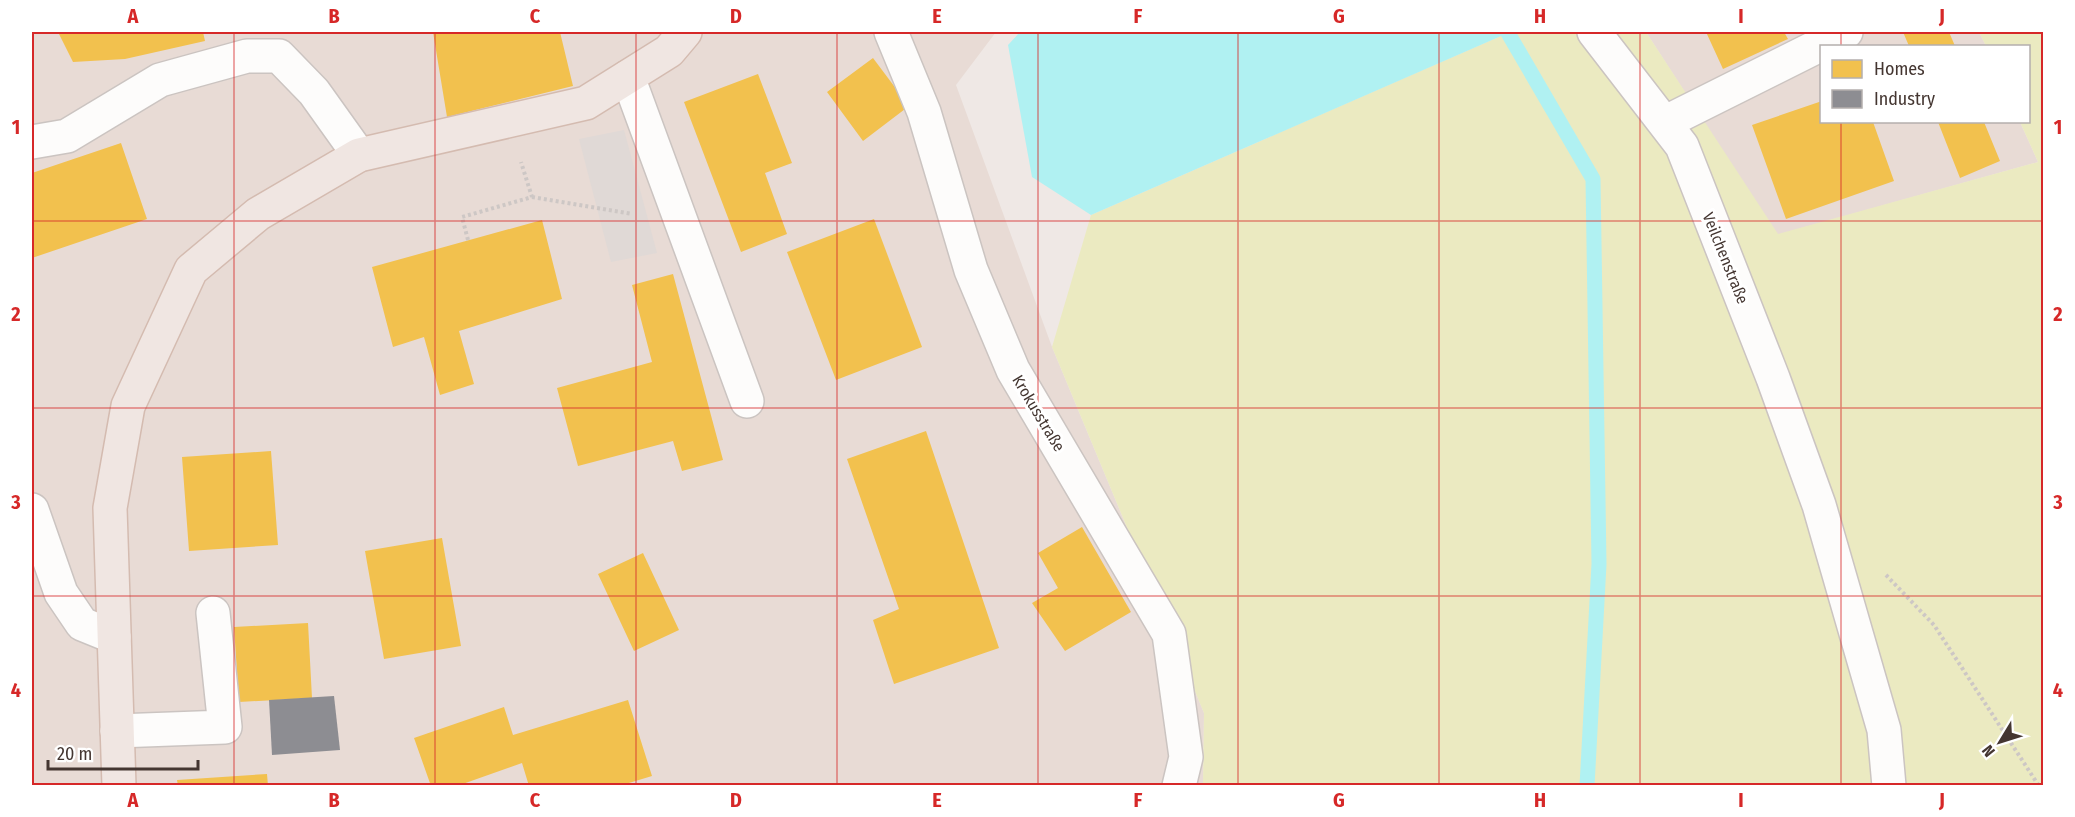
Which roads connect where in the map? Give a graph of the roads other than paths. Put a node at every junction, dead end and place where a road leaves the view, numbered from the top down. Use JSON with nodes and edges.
{"nodes":[{"id":1,"x":685,"y":32,"type":"edge"},
{"id":2,"x":891,"y":32,"type":"edge"},
{"id":3,"x":1594,"y":32,"type":"edge"},
{"id":4,"x":1846,"y":32,"type":"edge"},
{"id":5,"x":628,"y":77,"type":"junction"},
{"id":6,"x":1665,"y":122,"type":"junction"},
{"id":7,"x":32,"y":142,"type":"edge"},
{"id":8,"x":358,"y":155,"type":"junction"},
{"id":9,"x":747,"y":401,"type":"dead end"},
{"id":10,"x":32,"y":510,"type":"edge"},
{"id":11,"x":213,"y":613,"type":"dead end"},
{"id":12,"x":114,"y":637,"type":"junction"},
{"id":13,"x":117,"y":731,"type":"junction"},
{"id":14,"x":114,"y":782,"type":"edge"},
{"id":15,"x":1179,"y":786,"type":"edge"},
{"id":16,"x":1889,"y":786,"type":"edge"}],
"edges":[{"from":1,"to":5,"type":"main road"},
{"from":2,"to":15,"type":"street","name":"Krokusstraße"},
{"from":3,"to":6,"type":"street","name":"Veilchenstraße"},
{"from":4,"to":6,"type":"street"},
{"from":5,"to":8,"type":"main road"},
{"from":5,"to":9,"type":"street"},
{"from":6,"to":16,"type":"street","name":"Veilchenstraße"},
{"from":7,"to":8,"type":"street"},
{"from":8,"to":12,"type":"main road"},
{"from":10,"to":12,"type":"street"},
{"from":11,"to":13,"type":"street"},
{"from":12,"to":13,"type":"main road"},
{"from":13,"to":14,"type":"main road"}]}
